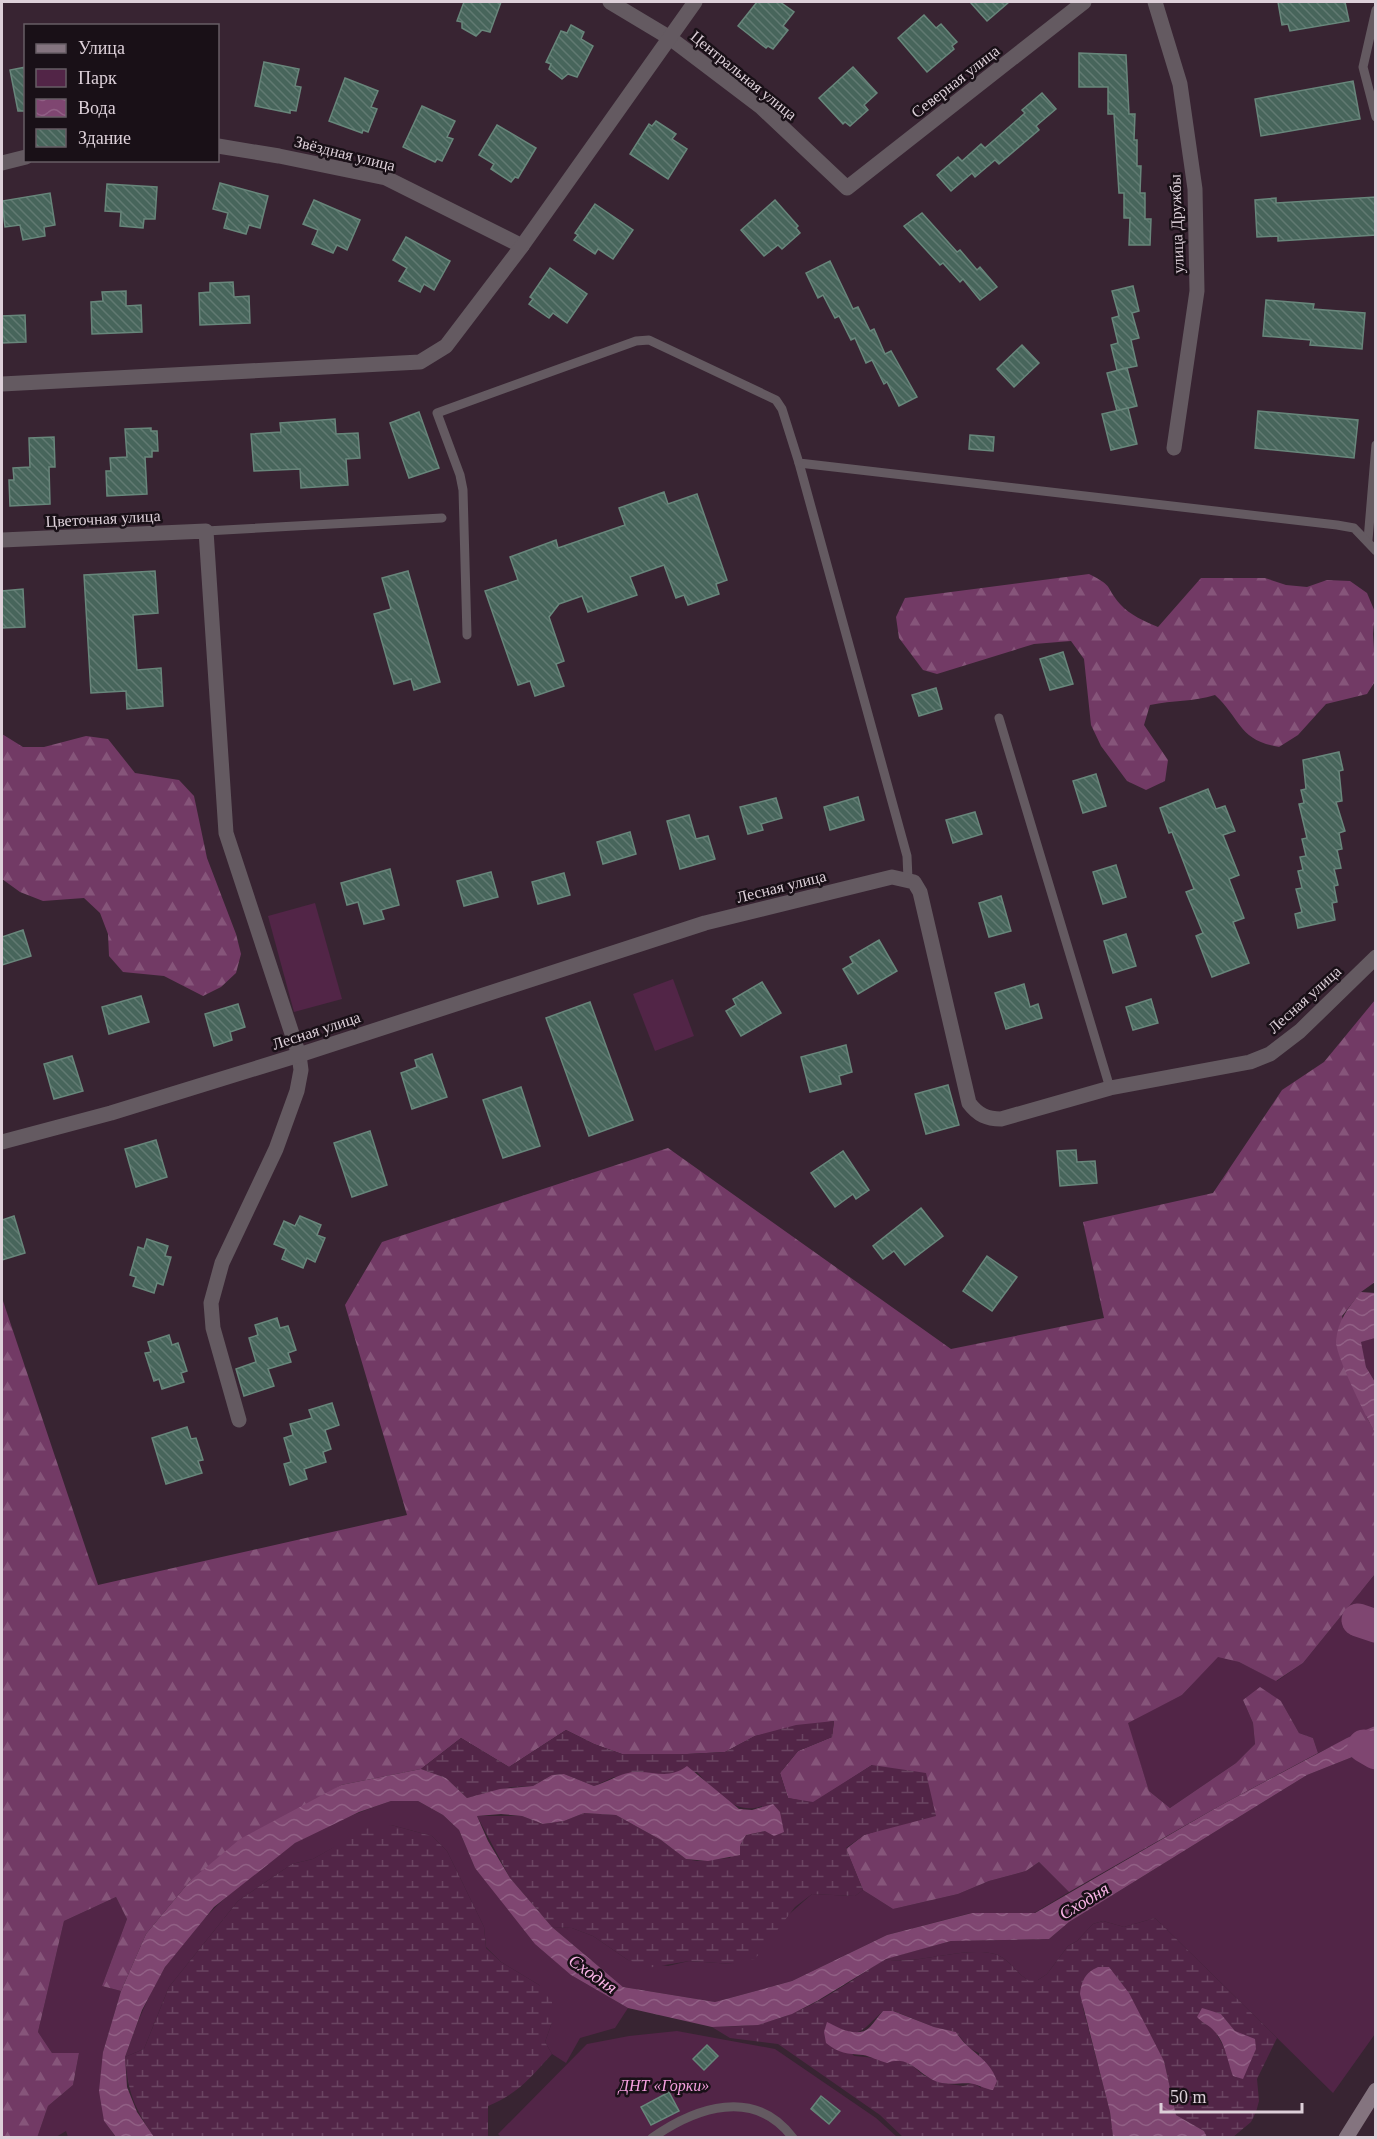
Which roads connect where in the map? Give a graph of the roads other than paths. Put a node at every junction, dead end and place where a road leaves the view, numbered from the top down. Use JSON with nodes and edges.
{"nodes":[{"id":1,"x":610,"y":2,"type":"edge"},
{"id":2,"x":695,"y":2,"type":"edge"},
{"id":3,"x":1084,"y":2,"type":"edge"},
{"id":4,"x":1155,"y":2,"type":"edge"},
{"id":5,"x":1376,"y":10,"type":"edge"},
{"id":6,"x":1374,"y":20,"type":"edge"},
{"id":7,"x":670,"y":38,"type":"junction"},
{"id":8,"x":1376,"y":117,"type":"edge"},
{"id":9,"x":219,"y":146,"type":"edge"},
{"id":10,"x":24,"y":158,"type":"edge"},
{"id":11,"x":2,"y":163,"type":"edge"},
{"id":12,"x":847,"y":188,"type":"joint"},
{"id":13,"x":522,"y":246,"type":"junction"},
{"id":14,"x":2,"y":384,"type":"edge"},
{"id":15,"x":1376,"y":445,"type":"edge"},
{"id":16,"x":1174,"y":448,"type":"dead end"},
{"id":17,"x":799,"y":463,"type":"junction"},
{"id":18,"x":442,"y":518,"type":"dead end"},
{"id":19,"x":206,"y":531,"type":"junction"},
{"id":20,"x":2,"y":540,"type":"edge"},
{"id":21,"x":1368,"y":540,"type":"junction"},
{"id":22,"x":1376,"y":551,"type":"edge"},
{"id":23,"x":467,"y":635,"type":"dead end"},
{"id":24,"x":999,"y":718,"type":"dead end"},
{"id":25,"x":908,"y":879,"type":"junction"},
{"id":26,"x":1376,"y":957,"type":"edge"},
{"id":27,"x":299,"y":1055,"type":"junction"},
{"id":28,"x":1110,"y":1088,"type":"junction"},
{"id":29,"x":2,"y":1142,"type":"edge"},
{"id":30,"x":239,"y":1420,"type":"dead end"},
{"id":31,"x":1376,"y":2090,"type":"edge"},
{"id":32,"x":652,"y":2138,"type":"edge"},
{"id":33,"x":793,"y":2138,"type":"edge"},
{"id":34,"x":1347,"y":2138,"type":"edge"}],
"edges":[{"from":1,"to":7,"type":"street","name":"Центральная улица"},
{"from":2,"to":7,"type":"street"},
{"from":3,"to":12,"type":"street","name":"Северная улица"},
{"from":4,"to":16,"type":"street","name":"улица Дружбы"},
{"from":5,"to":6,"type":"lane"},
{"from":6,"to":8,"type":"lane"},
{"from":7,"to":12,"type":"street","name":"Центральная улица"},
{"from":7,"to":13,"type":"street"},
{"from":9,"to":13,"type":"street","name":"Звёздная улица"},
{"from":10,"to":11,"type":"street"},
{"from":13,"to":14,"type":"street"},
{"from":15,"to":21,"type":"lane"},
{"from":17,"to":21,"type":"lane"},
{"from":17,"to":23,"type":"lane"},
{"from":17,"to":25,"type":"lane"},
{"from":18,"to":19,"type":"lane"},
{"from":19,"to":20,"type":"street","name":"Цветочная улица"},
{"from":19,"to":27,"type":"street"},
{"from":21,"to":22,"type":"lane"},
{"from":24,"to":28,"type":"lane"},
{"from":25,"to":27,"type":"street","name":"Лесная улица"},
{"from":25,"to":28,"type":"street","name":"Лесная улица"},
{"from":26,"to":28,"type":"street","name":"Лесная улица"},
{"from":27,"to":29,"type":"street","name":"Лесная улица"},
{"from":27,"to":30,"type":"street"},
{"from":31,"to":34,"type":"main road"},
{"from":32,"to":33,"type":"lane"}]}
